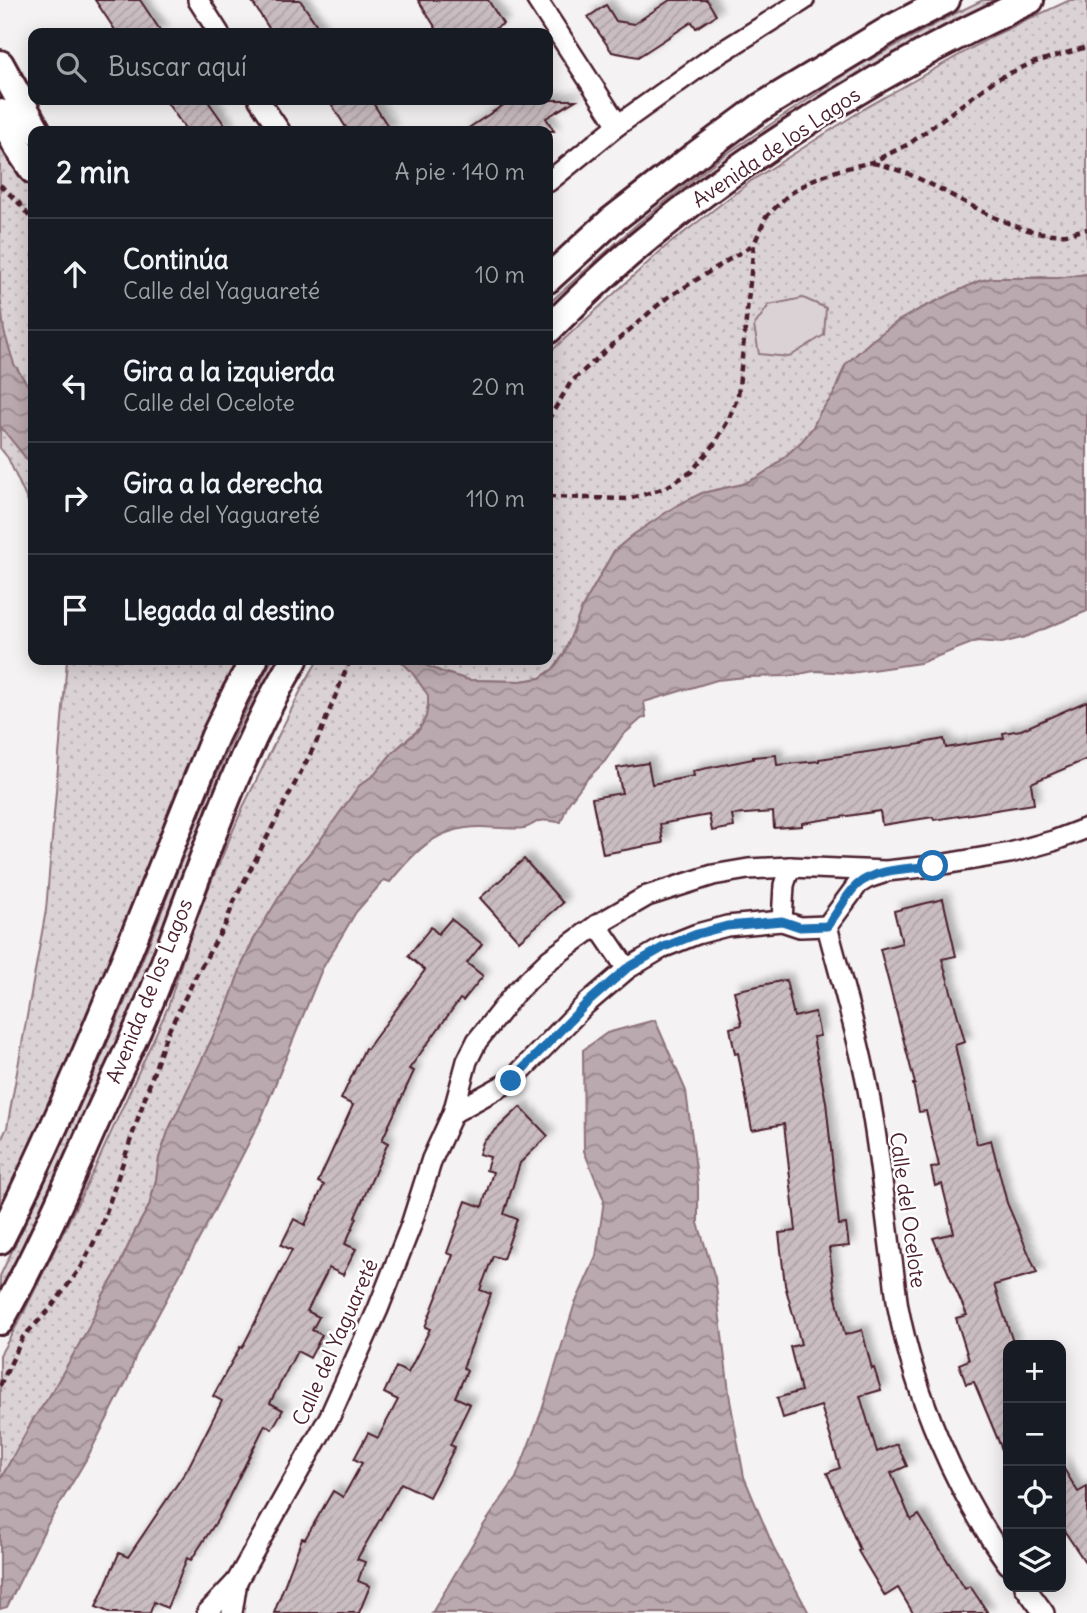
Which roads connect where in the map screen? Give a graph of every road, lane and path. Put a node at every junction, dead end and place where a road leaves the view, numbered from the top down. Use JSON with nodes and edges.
{"nodes":[{"id":1,"x":198,"y":0,"type":"edge"},
{"id":2,"x":537,"y":0,"type":"edge"},
{"id":3,"x":804,"y":0,"type":"edge"},
{"id":4,"x":946,"y":0,"type":"edge"},
{"id":5,"x":1030,"y":0,"type":"edge"},
{"id":6,"x":216,"y":28,"type":"edge"},
{"id":7,"x":1087,"y":47,"type":"edge"},
{"id":8,"x":0,"y":64,"type":"edge"},
{"id":9,"x":262,"y":105,"type":"edge"},
{"id":10,"x":0,"y":113,"type":"edge"},
{"id":11,"x":618,"y":125,"type":"junction"},
{"id":12,"x":34,"y":126,"type":"edge"},
{"id":13,"x":277,"y":126,"type":"edge"},
{"id":14,"x":28,"y":162,"type":"edge"},
{"id":15,"x":872,"y":162,"type":"junction"},
{"id":16,"x":553,"y":178,"type":"edge"},
{"id":17,"x":0,"y":185,"type":"edge"},
{"id":18,"x":28,"y":215,"type":"edge"},
{"id":19,"x":1087,"y":229,"type":"edge"},
{"id":20,"x":754,"y":244,"type":"junction"},
{"id":21,"x":553,"y":274,"type":"edge"},
{"id":22,"x":553,"y":325,"type":"edge"},
{"id":23,"x":553,"y":412,"type":"edge"},
{"id":24,"x":553,"y":497,"type":"edge"},
{"id":25,"x":251,"y":665,"type":"edge"},
{"id":26,"x":291,"y":665,"type":"edge"},
{"id":27,"x":348,"y":665,"type":"edge"},
{"id":28,"x":1087,"y":828,"type":"edge"},
{"id":29,"x":790,"y":867,"type":"junction"},
{"id":30,"x":834,"y":869,"type":"junction"},
{"id":31,"x":886,"y":871,"type":"junction"},
{"id":32,"x":849,"y":895,"type":"junction"},
{"id":33,"x":782,"y":921,"type":"junction"},
{"id":34,"x":597,"y":925,"type":"junction"},
{"id":35,"x":827,"y":926,"type":"junction"},
{"id":36,"x":626,"y":969,"type":"junction"},
{"id":37,"x":453,"y":1113,"type":"junction"},
{"id":38,"x":0,"y":1240,"type":"edge"},
{"id":39,"x":0,"y":1321,"type":"edge"},
{"id":40,"x":0,"y":1386,"type":"edge"},
{"id":41,"x":1003,"y":1557,"type":"edge"},
{"id":42,"x":237,"y":1580,"type":"junction"},
{"id":43,"x":1029,"y":1592,"type":"edge"},
{"id":44,"x":207,"y":1613,"type":"edge"},
{"id":45,"x":232,"y":1613,"type":"edge"},
{"id":46,"x":1044,"y":1613,"type":"edge"}],
"edges":[{"from":1,"to":6,"type":"street"},
{"from":2,"to":11,"type":"street"},
{"from":3,"to":11,"type":"street"},
{"from":4,"to":21,"type":"street","name":"Avenida de los Lagos"},
{"from":5,"to":22,"type":"street","name":"Avenida de los Lagos"},
{"from":7,"to":15,"type":"path"},
{"from":8,"to":12,"type":"street"},
{"from":9,"to":13,"type":"street"},
{"from":10,"to":14,"type":"street"},
{"from":11,"to":16,"type":"street"},
{"from":15,"to":19,"type":"path"},
{"from":15,"to":20,"type":"path"},
{"from":17,"to":18,"type":"path"},
{"from":20,"to":23,"type":"path"},
{"from":20,"to":24,"type":"path"},
{"from":25,"to":38,"type":"street","name":"Avenida de los Lagos"},
{"from":26,"to":39,"type":"street","name":"Avenida de los Lagos"},
{"from":27,"to":40,"type":"path"},
{"from":28,"to":31,"type":"street","name":"Calle del Yaguareté"},
{"from":29,"to":30,"type":"street","name":"Calle del Yaguareté"},
{"from":29,"to":33,"type":"street"},
{"from":29,"to":34,"type":"street","name":"Calle del Yaguareté"},
{"from":30,"to":31,"type":"street","name":"Calle del Yaguareté"},
{"from":30,"to":32,"type":"street"},
{"from":31,"to":32,"type":"street"},
{"from":32,"to":35,"type":"street"},
{"from":33,"to":35,"type":"street"},
{"from":33,"to":36,"type":"street"},
{"from":34,"to":36,"type":"street"},
{"from":34,"to":37,"type":"street","name":"Calle del Yaguareté"},
{"from":35,"to":41,"type":"street","name":"Calle del Ocelote"},
{"from":36,"to":37,"type":"street"},
{"from":37,"to":42,"type":"street","name":"Calle del Yaguareté"},
{"from":42,"to":44,"type":"street","name":"Calle del Yaguareté"},
{"from":42,"to":45,"type":"street","name":"Calle del Yaguareté"},
{"from":43,"to":46,"type":"street"}]}
